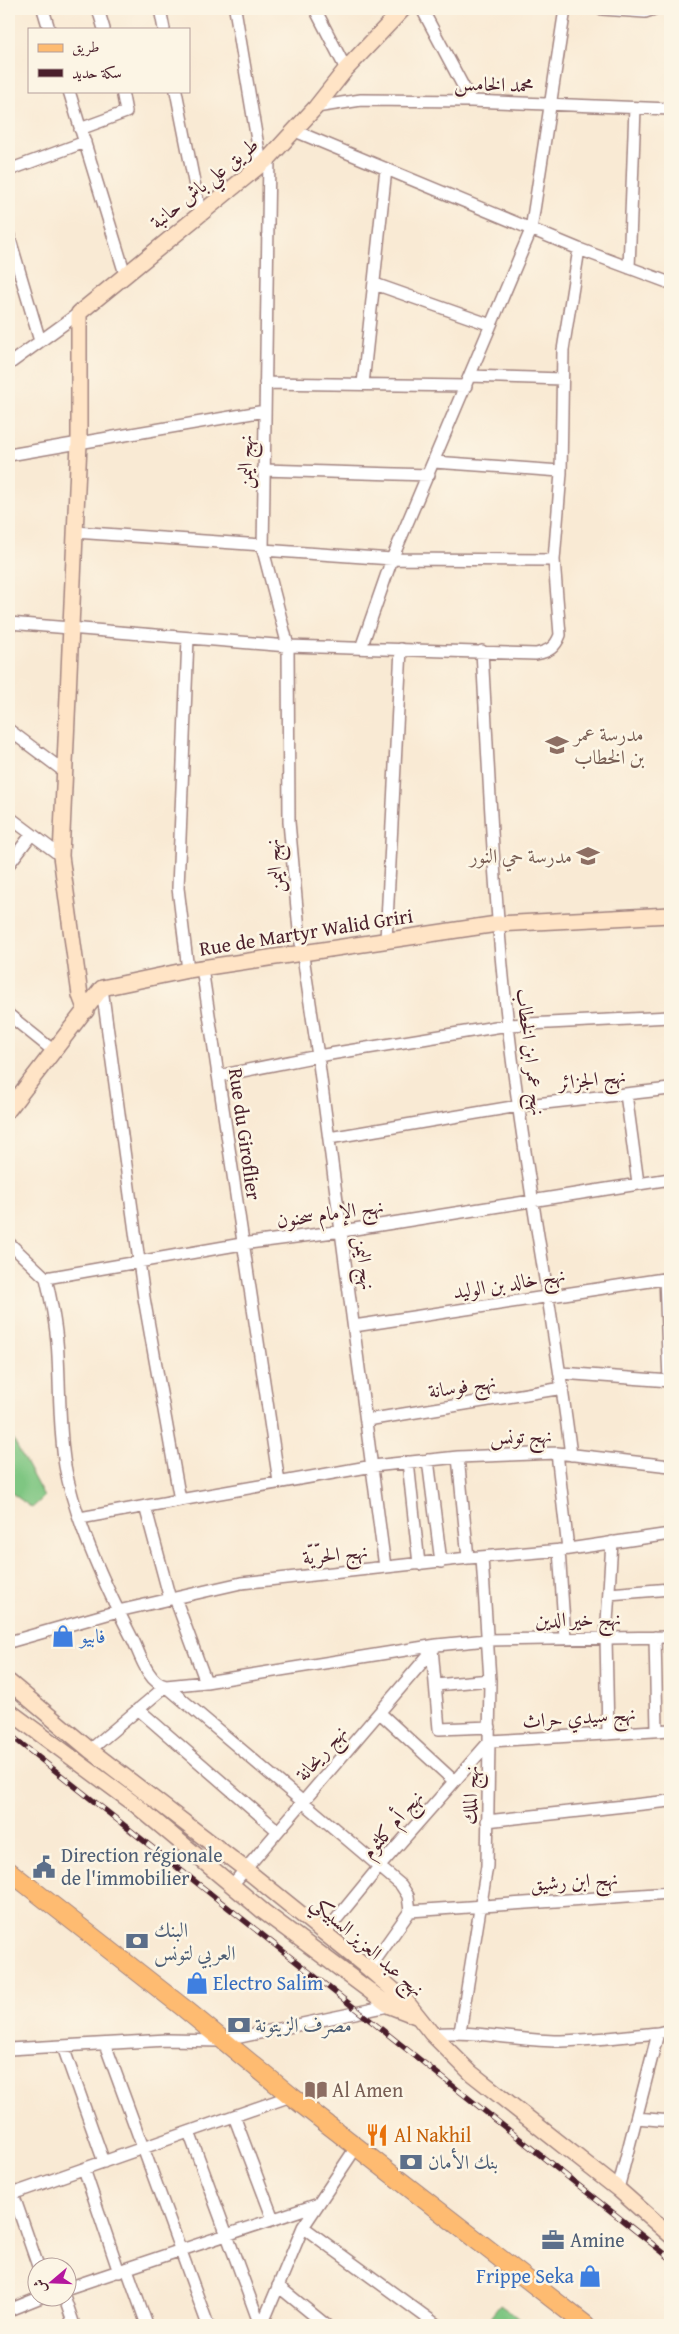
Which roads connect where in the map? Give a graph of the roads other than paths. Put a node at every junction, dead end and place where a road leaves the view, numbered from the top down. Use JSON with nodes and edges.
{"nodes":[{"id":1,"x":43,"y":9,"type":"edge"},
{"id":2,"x":98,"y":9,"type":"edge"},
{"id":3,"x":160,"y":9,"type":"edge"},
{"id":4,"x":235,"y":9,"type":"edge"},
{"id":5,"x":315,"y":9,"type":"edge"},
{"id":6,"x":403,"y":9,"type":"edge"},
{"id":7,"x":422,"y":9,"type":"edge"},
{"id":8,"x":565,"y":9,"type":"edge"},
{"id":9,"x":602,"y":9,"type":"edge"},
{"id":10,"x":654,"y":9,"type":"edge"},
{"id":11,"x":49,"y":28,"type":"edge"},
{"id":12,"x":104,"y":28,"type":"edge"},
{"id":13,"x":164,"y":28,"type":"edge"},
{"id":14,"x":346,"y":69,"type":"junction"},
{"id":15,"x":69,"y":92,"type":"edge"},
{"id":16,"x":122,"y":92,"type":"edge"},
{"id":17,"x":176,"y":92,"type":"edge"},
{"id":18,"x":471,"y":101,"type":"junction"},
{"id":19,"x":550,"y":105,"type":"junction"},
{"id":20,"x":316,"y":107,"type":"junction"},
{"id":21,"x":635,"y":108,"type":"junction"},
{"id":22,"x":670,"y":109,"type":"edge"},
{"id":23,"x":80,"y":128,"type":"junction"},
{"id":24,"x":294,"y":131,"type":"junction"},
{"id":25,"x":85,"y":142,"type":"junction"},
{"id":26,"x":265,"y":161,"type":"junction"},
{"id":27,"x":386,"y":169,"type":"junction"},
{"id":28,"x":9,"y":170,"type":"edge"},
{"id":29,"x":200,"y":212,"type":"junction"},
{"id":30,"x":531,"y":230,"type":"junction"},
{"id":31,"x":9,"y":236,"type":"edge"},
{"id":32,"x":579,"y":249,"type":"junction"},
{"id":33,"x":629,"y":268,"type":"junction"},
{"id":34,"x":125,"y":274,"type":"junction"},
{"id":35,"x":670,"y":283,"type":"edge"},
{"id":36,"x":375,"y":284,"type":"junction"},
{"id":37,"x":80,"y":313,"type":"junction"},
{"id":38,"x":491,"y":325,"type":"junction"},
{"id":39,"x":40,"y":341,"type":"junction"},
{"id":40,"x":9,"y":364,"type":"edge"},
{"id":41,"x":562,"y":380,"type":"junction"},
{"id":42,"x":468,"y":381,"type":"junction"},
{"id":43,"x":265,"y":383,"type":"junction"},
{"id":44,"x":364,"y":384,"type":"junction"},
{"id":45,"x":265,"y":411,"type":"junction"},
{"id":46,"x":79,"y":443,"type":"junction"},
{"id":47,"x":9,"y":455,"type":"edge"},
{"id":48,"x":434,"y":462,"type":"junction"},
{"id":49,"x":263,"y":470,"type":"junction"},
{"id":50,"x":560,"y":471,"type":"junction"},
{"id":51,"x":429,"y":475,"type":"junction"},
{"id":52,"x":75,"y":532,"type":"junction"},
{"id":53,"x":263,"y":548,"type":"junction"},
{"id":54,"x":392,"y":559,"type":"junction"},
{"id":55,"x":554,"y":560,"type":"junction"},
{"id":56,"x":9,"y":623,"type":"edge"},
{"id":57,"x":70,"y":628,"type":"junction"},
{"id":58,"x":188,"y":638,"type":"junction"},
{"id":59,"x":288,"y":646,"type":"junction"},
{"id":60,"x":361,"y":648,"type":"junction"},
{"id":61,"x":401,"y":649,"type":"junction"},
{"id":62,"x":482,"y":651,"type":"junction"},
{"id":63,"x":9,"y":730,"type":"edge"},
{"id":64,"x":65,"y":772,"type":"junction"},
{"id":65,"x":9,"y":817,"type":"edge"},
{"id":66,"x":31,"y":835,"type":"junction"},
{"id":67,"x":62,"y":856,"type":"junction"},
{"id":68,"x":9,"y":864,"type":"edge"},
{"id":69,"x":670,"y":915,"type":"edge"},
{"id":70,"x":497,"y":924,"type":"junction"},
{"id":71,"x":386,"y":940,"type":"junction"},
{"id":72,"x":302,"y":952,"type":"junction"},
{"id":73,"x":195,"y":969,"type":"junction"},
{"id":74,"x":102,"y":988,"type":"junction"},
{"id":75,"x":86,"y":1011,"type":"junction"},
{"id":76,"x":9,"y":1015,"type":"edge"},
{"id":77,"x":670,"y":1017,"type":"edge"},
{"id":78,"x":508,"y":1025,"type":"junction"},
{"id":79,"x":55,"y":1052,"type":"junction"},
{"id":80,"x":318,"y":1056,"type":"junction"},
{"id":81,"x":218,"y":1076,"type":"junction"},
{"id":82,"x":670,"y":1089,"type":"edge"},
{"id":83,"x":626,"y":1094,"type":"junction"},
{"id":84,"x":518,"y":1106,"type":"junction"},
{"id":85,"x":9,"y":1109,"type":"edge"},
{"id":86,"x":329,"y":1138,"type":"junction"},
{"id":87,"x":670,"y":1179,"type":"edge"},
{"id":88,"x":638,"y":1183,"type":"junction"},
{"id":89,"x":534,"y":1201,"type":"junction"},
{"id":90,"x":342,"y":1231,"type":"junction"},
{"id":91,"x":9,"y":1243,"type":"edge"},
{"id":92,"x":242,"y":1244,"type":"junction"},
{"id":93,"x":140,"y":1261,"type":"junction"},
{"id":94,"x":46,"y":1278,"type":"junction"},
{"id":95,"x":668,"y":1278,"type":"edge"},
{"id":96,"x":550,"y":1296,"type":"junction"},
{"id":97,"x":354,"y":1326,"type":"junction"},
{"id":98,"x":561,"y":1373,"type":"junction"},
{"id":99,"x":670,"y":1381,"type":"edge"},
{"id":100,"x":563,"y":1388,"type":"junction"},
{"id":101,"x":367,"y":1420,"type":"junction"},
{"id":102,"x":557,"y":1453,"type":"junction"},
{"id":103,"x":571,"y":1455,"type":"junction"},
{"id":104,"x":458,"y":1457,"type":"junction"},
{"id":105,"x":428,"y":1460,"type":"junction"},
{"id":106,"x":408,"y":1462,"type":"junction"},
{"id":107,"x":373,"y":1466,"type":"junction"},
{"id":108,"x":670,"y":1466,"type":"edge"},
{"id":109,"x":279,"y":1482,"type":"junction"},
{"id":110,"x":180,"y":1500,"type":"junction"},
{"id":111,"x":145,"y":1506,"type":"junction"},
{"id":112,"x":80,"y":1518,"type":"junction"},
{"id":113,"x":670,"y":1534,"type":"edge"},
{"id":114,"x":612,"y":1542,"type":"junction"},
{"id":115,"x":563,"y":1550,"type":"junction"},
{"id":116,"x":468,"y":1558,"type":"junction"},
{"id":117,"x":482,"y":1558,"type":"junction"},
{"id":118,"x":441,"y":1562,"type":"junction"},
{"id":119,"x":420,"y":1564,"type":"junction"},
{"id":120,"x":385,"y":1567,"type":"junction"},
{"id":121,"x":670,"y":1589,"type":"edge"},
{"id":122,"x":609,"y":1594,"type":"junction"},
{"id":123,"x":173,"y":1598,"type":"junction"},
{"id":124,"x":118,"y":1610,"type":"junction"},
{"id":125,"x":670,"y":1636,"type":"edge"},
{"id":126,"x":655,"y":1637,"type":"junction"},
{"id":127,"x":566,"y":1638,"type":"junction"},
{"id":128,"x":606,"y":1638,"type":"junction"},
{"id":129,"x":487,"y":1640,"type":"junction"},
{"id":130,"x":9,"y":1642,"type":"edge"},
{"id":131,"x":434,"y":1646,"type":"junction"},
{"id":132,"x":490,"y":1680,"type":"junction"},
{"id":133,"x":9,"y":1682,"type":"edge"},
{"id":134,"x":206,"y":1682,"type":"junction"},
{"id":135,"x":436,"y":1685,"type":"junction"},
{"id":136,"x":166,"y":1686,"type":"junction"},
{"id":137,"x":138,"y":1709,"type":"junction"},
{"id":138,"x":9,"y":1711,"type":"edge"},
{"id":139,"x":380,"y":1713,"type":"junction"},
{"id":140,"x":490,"y":1727,"type":"junction"},
{"id":141,"x":656,"y":1730,"type":"junction"},
{"id":142,"x":670,"y":1730,"type":"edge"},
{"id":143,"x":608,"y":1734,"type":"junction"},
{"id":144,"x":490,"y":1741,"type":"junction"},
{"id":145,"x":90,"y":1750,"type":"junction"},
{"id":146,"x":454,"y":1782,"type":"junction"},
{"id":147,"x":670,"y":1801,"type":"edge"},
{"id":148,"x":303,"y":1802,"type":"junction"},
{"id":149,"x":487,"y":1821,"type":"junction"},
{"id":150,"x":278,"y":1831,"type":"junction"},
{"id":151,"x":379,"y":1866,"type":"junction"},
{"id":152,"x":246,"y":1869,"type":"junction"},
{"id":153,"x":9,"y":1870,"type":"edge"},
{"id":154,"x":232,"y":1884,"type":"junction"},
{"id":155,"x":670,"y":1893,"type":"edge"},
{"id":156,"x":481,"y":1906,"type":"junction"},
{"id":157,"x":410,"y":1911,"type":"junction"},
{"id":158,"x":325,"y":1933,"type":"junction"},
{"id":159,"x":369,"y":1970,"type":"junction"},
{"id":160,"x":406,"y":2000,"type":"junction"},
{"id":161,"x":390,"y":2006,"type":"junction"},
{"id":162,"x":417,"y":2016,"type":"junction"},
{"id":163,"x":670,"y":2030,"type":"edge"},
{"id":164,"x":460,"y":2032,"type":"junction"},
{"id":165,"x":658,"y":2033,"type":"junction"},
{"id":166,"x":432,"y":2034,"type":"junction"},
{"id":167,"x":222,"y":2041,"type":"junction"},
{"id":168,"x":105,"y":2044,"type":"junction"},
{"id":169,"x":63,"y":2047,"type":"junction"},
{"id":170,"x":9,"y":2049,"type":"edge"},
{"id":171,"x":291,"y":2096,"type":"junction"},
{"id":172,"x":234,"y":2116,"type":"junction"},
{"id":173,"x":637,"y":2118,"type":"junction"},
{"id":174,"x":670,"y":2121,"type":"edge"},
{"id":175,"x":189,"y":2132,"type":"junction"},
{"id":176,"x":357,"y":2146,"type":"junction"},
{"id":177,"x":143,"y":2148,"type":"junction"},
{"id":178,"x":104,"y":2162,"type":"junction"},
{"id":179,"x":84,"y":2169,"type":"junction"},
{"id":180,"x":618,"y":2189,"type":"junction"},
{"id":181,"x":11,"y":2195,"type":"edge"},
{"id":182,"x":316,"y":2205,"type":"junction"},
{"id":183,"x":273,"y":2219,"type":"junction"},
{"id":184,"x":303,"y":2227,"type":"junction"},
{"id":185,"x":225,"y":2235,"type":"junction"},
{"id":186,"x":670,"y":2235,"type":"edge"},
{"id":187,"x":180,"y":2250,"type":"junction"},
{"id":188,"x":34,"y":2256,"type":"edge"},
{"id":189,"x":123,"y":2270,"type":"junction"},
{"id":190,"x":78,"y":2285,"type":"edge"},
{"id":191,"x":278,"y":2286,"type":"junction"},
{"id":192,"x":28,"y":2302,"type":"edge"},
{"id":193,"x":67,"y":2306,"type":"edge"},
{"id":194,"x":9,"y":2310,"type":"edge"},
{"id":195,"x":74,"y":2325,"type":"edge"},
{"id":196,"x":147,"y":2325,"type":"edge"},
{"id":197,"x":208,"y":2325,"type":"edge"},
{"id":198,"x":261,"y":2325,"type":"edge"},
{"id":199,"x":326,"y":2325,"type":"edge"},
{"id":200,"x":437,"y":2325,"type":"edge"},
{"id":201,"x":586,"y":2325,"type":"edge"}],
"edges":[{"from":1,"to":11,"type":"street"},
{"from":2,"to":12,"type":"street"},
{"from":3,"to":13,"type":"street"},
{"from":4,"to":26,"type":"street","name":"نهج اليمن"},
{"from":5,"to":14,"type":"street"},
{"from":6,"to":14,"type":"street","name":"طريق علي باش حانبة"},
{"from":7,"to":18,"type":"street"},
{"from":8,"to":19,"type":"street"},
{"from":9,"to":10,"type":"street"},
{"from":14,"to":20,"type":"street","name":"طريق علي باش حانبة"},
{"from":15,"to":23,"type":"street"},
{"from":16,"to":23,"type":"street"},
{"from":17,"to":29,"type":"street"},
{"from":18,"to":19,"type":"street","name":"محمد الخامس"},
{"from":18,"to":20,"type":"street","name":"محمد الخامس"},
{"from":19,"to":21,"type":"street","name":"محمد الخامس"},
{"from":19,"to":30,"type":"street"},
{"from":20,"to":24,"type":"street","name":"طريق علي باش حانبة"},
{"from":21,"to":22,"type":"street","name":"محمد الخامس"},
{"from":21,"to":33,"type":"street"},
{"from":23,"to":25,"type":"street"},
{"from":24,"to":26,"type":"street","name":"طريق علي باش حانبة"},
{"from":24,"to":27,"type":"street"},
{"from":25,"to":28,"type":"street"},
{"from":25,"to":34,"type":"street"},
{"from":26,"to":29,"type":"street","name":"طريق علي باش حانبة"},
{"from":26,"to":43,"type":"street","name":"نهج اليمن"},
{"from":27,"to":30,"type":"street"},
{"from":27,"to":36,"type":"street"},
{"from":29,"to":34,"type":"street","name":"طريق علي باش حانبة"},
{"from":30,"to":32,"type":"street"},
{"from":30,"to":38,"type":"street"},
{"from":31,"to":39,"type":"street"},
{"from":32,"to":33,"type":"street"},
{"from":32,"to":41,"type":"street"},
{"from":33,"to":35,"type":"street"},
{"from":34,"to":37,"type":"street","name":"طريق علي باش حانبة"},
{"from":36,"to":38,"type":"street"},
{"from":36,"to":44,"type":"street"},
{"from":37,"to":39,"type":"street","name":"طريق علي باش حانبة"},
{"from":37,"to":46,"type":"street"},
{"from":38,"to":42,"type":"street"},
{"from":39,"to":40,"type":"street","name":"طريق علي باش حانبة"},
{"from":41,"to":42,"type":"street"},
{"from":41,"to":50,"type":"street"},
{"from":42,"to":44,"type":"street"},
{"from":42,"to":48,"type":"street"},
{"from":43,"to":44,"type":"street"},
{"from":43,"to":45,"type":"street","name":"نهج اليمن"},
{"from":45,"to":46,"type":"street"},
{"from":45,"to":49,"type":"street","name":"نهج اليمن"},
{"from":46,"to":47,"type":"street"},
{"from":46,"to":52,"type":"street"},
{"from":48,"to":50,"type":"street"},
{"from":48,"to":51,"type":"street"},
{"from":49,"to":51,"type":"street"},
{"from":49,"to":53,"type":"street","name":"نهج اليمن"},
{"from":50,"to":55,"type":"street"},
{"from":51,"to":54,"type":"street"},
{"from":52,"to":53,"type":"street"},
{"from":52,"to":57,"type":"street"},
{"from":53,"to":54,"type":"street"},
{"from":53,"to":59,"type":"street","name":"نهج اليمن"},
{"from":54,"to":55,"type":"street"},
{"from":54,"to":60,"type":"street"},
{"from":55,"to":62,"type":"street"},
{"from":56,"to":57,"type":"street"},
{"from":57,"to":58,"type":"street"},
{"from":57,"to":64,"type":"street"},
{"from":58,"to":59,"type":"street"},
{"from":58,"to":73,"type":"street","name":"Rue du Giroflier"},
{"from":59,"to":60,"type":"street"},
{"from":59,"to":72,"type":"street","name":"نهج اليمن"},
{"from":60,"to":61,"type":"street"},
{"from":61,"to":62,"type":"street"},
{"from":61,"to":71,"type":"street"},
{"from":62,"to":70,"type":"street","name":"نهج عمر ابن الخطاب"},
{"from":63,"to":64,"type":"street"},
{"from":64,"to":67,"type":"street"},
{"from":65,"to":66,"type":"street"},
{"from":66,"to":67,"type":"street"},
{"from":66,"to":68,"type":"street"},
{"from":67,"to":75,"type":"street"},
{"from":69,"to":70,"type":"street","name":"Rue de Martyr Walid Griri"},
{"from":70,"to":71,"type":"street","name":"Rue de Martyr Walid Griri"},
{"from":70,"to":78,"type":"street","name":"نهج عمر ابن الخطاب"},
{"from":71,"to":72,"type":"street","name":"Rue de Martyr Walid Griri"},
{"from":72,"to":73,"type":"street","name":"Rue de Martyr Walid Griri"},
{"from":72,"to":80,"type":"street","name":"نهج اليمن"},
{"from":73,"to":74,"type":"street","name":"Rue de Martyr Walid Griri"},
{"from":73,"to":81,"type":"street","name":"Rue du Giroflier"},
{"from":74,"to":75,"type":"street"},
{"from":74,"to":93,"type":"street"},
{"from":75,"to":79,"type":"street"},
{"from":76,"to":79,"type":"street"},
{"from":77,"to":78,"type":"street"},
{"from":78,"to":80,"type":"street"},
{"from":78,"to":84,"type":"street","name":"نهج عمر ابن الخطاب"},
{"from":79,"to":85,"type":"street"},
{"from":80,"to":81,"type":"street"},
{"from":80,"to":86,"type":"street","name":"نهج اليمن"},
{"from":81,"to":92,"type":"street","name":"Rue du Giroflier"},
{"from":82,"to":83,"type":"street","name":"نهج الجزائر"},
{"from":83,"to":84,"type":"street","name":"نهج الجزائر"},
{"from":83,"to":88,"type":"street"},
{"from":84,"to":86,"type":"street","name":"نهج الجزائر"},
{"from":84,"to":89,"type":"street","name":"نهج عمر ابن الخطاب"},
{"from":86,"to":90,"type":"street","name":"نهج اليمن"},
{"from":87,"to":88,"type":"street","name":"نهج الإمام سحنون"},
{"from":88,"to":89,"type":"street","name":"نهج الإمام سحنون"},
{"from":89,"to":90,"type":"street","name":"نهج الإمام سحنون"},
{"from":89,"to":96,"type":"street","name":"نهج عمر ابن الخطاب"},
{"from":90,"to":92,"type":"street","name":"نهج الإمام سحنون"},
{"from":90,"to":97,"type":"street","name":"نهج اليمن"},
{"from":91,"to":94,"type":"street"},
{"from":92,"to":93,"type":"street","name":"نهج الإمام سحنون"},
{"from":92,"to":109,"type":"street","name":"Rue du Giroflier"},
{"from":93,"to":94,"type":"street","name":"نهج الإمام سحنون"},
{"from":93,"to":110,"type":"street"},
{"from":94,"to":112,"type":"street"},
{"from":95,"to":96,"type":"street","name":"نهج خالد بن الوليد"},
{"from":95,"to":99,"type":"street"},
{"from":96,"to":97,"type":"street","name":"نهج خالد بن الوليد"},
{"from":96,"to":98,"type":"street","name":"نهج عمر ابن الخطاب"},
{"from":97,"to":101,"type":"street","name":"نهج اليمن"},
{"from":98,"to":99,"type":"street"},
{"from":98,"to":100,"type":"street","name":"نهج عمر ابن الخطاب"},
{"from":100,"to":101,"type":"street","name":"نهج فوسانة"},
{"from":100,"to":103,"type":"street","name":"نهج عمر ابن الخطاب"},
{"from":101,"to":107,"type":"street","name":"نهج اليمن"},
{"from":102,"to":103,"type":"street","name":"نهج تونس"},
{"from":102,"to":104,"type":"street","name":"نهج تونس"},
{"from":102,"to":115,"type":"street"},
{"from":103,"to":108,"type":"street","name":"نهج تونس"},
{"from":104,"to":105,"type":"street","name":"نهج تونس"},
{"from":104,"to":116,"type":"street"},
{"from":105,"to":106,"type":"street","name":"نهج تونس"},
{"from":105,"to":118,"type":"street"},
{"from":106,"to":107,"type":"street","name":"نهج تونس"},
{"from":106,"to":119,"type":"street"},
{"from":107,"to":109,"type":"street","name":"نهج تونس"},
{"from":107,"to":120,"type":"street","name":"نهج اليمن"},
{"from":109,"to":110,"type":"street","name":"نهج تونس"},
{"from":110,"to":111,"type":"street","name":"نهج تونس"},
{"from":111,"to":112,"type":"street","name":"نهج تونس"},
{"from":111,"to":123,"type":"street"},
{"from":112,"to":124,"type":"street"},
{"from":113,"to":114,"type":"street","name":"نهج الحرّيّة"},
{"from":114,"to":115,"type":"street","name":"نهج الحرّيّة"},
{"from":114,"to":122,"type":"street"},
{"from":115,"to":117,"type":"street","name":"نهج الحرّيّة"},
{"from":115,"to":127,"type":"street"},
{"from":116,"to":117,"type":"street","name":"نهج الحرّيّة"},
{"from":116,"to":118,"type":"street","name":"نهج الحرّيّة"},
{"from":117,"to":129,"type":"street","name":"نهج الملك"},
{"from":118,"to":119,"type":"street","name":"نهج الحرّيّة"},
{"from":119,"to":120,"type":"street","name":"نهج الحرّيّة"},
{"from":120,"to":123,"type":"street","name":"نهج الحرّيّة"},
{"from":121,"to":122,"type":"street"},
{"from":122,"to":128,"type":"street"},
{"from":123,"to":124,"type":"street","name":"نهج الحرّيّة"},
{"from":123,"to":134,"type":"street"},
{"from":124,"to":130,"type":"street","name":"نهج الحرّيّة"},
{"from":124,"to":136,"type":"street"},
{"from":125,"to":126,"type":"street","name":"نهج خير الدين"},
{"from":126,"to":128,"type":"street","name":"نهج خير الدين"},
{"from":126,"to":141,"type":"street"},
{"from":127,"to":128,"type":"street","name":"نهج خير الدين"},
{"from":127,"to":129,"type":"street","name":"نهج خير الدين"},
{"from":128,"to":143,"type":"street"},
{"from":129,"to":131,"type":"street","name":"نهج خير الدين"},
{"from":129,"to":132,"type":"street","name":"نهج الملك"},
{"from":131,"to":134,"type":"street","name":"نهج خير الدين"},
{"from":131,"to":135,"type":"street"},
{"from":131,"to":139,"type":"street","name":"نهج ريحانة"},
{"from":132,"to":135,"type":"street"},
{"from":132,"to":140,"type":"street","name":"نهج الملك"},
{"from":133,"to":145,"type":"street","name":"نهج عبد العزيز السبيكي"},
{"from":134,"to":136,"type":"street","name":"نهج خير الدين"},
{"from":135,"to":140,"type":"street"},
{"from":136,"to":137,"type":"street"},
{"from":136,"to":148,"type":"street"},
{"from":137,"to":145,"type":"street"},
{"from":137,"to":150,"type":"street"},
{"from":138,"to":154,"type":"street","name":"نهج عبد العزيز السبيكي"},
{"from":139,"to":146,"type":"street"},
{"from":139,"to":148,"type":"street","name":"نهج ريحانة"},
{"from":140,"to":144,"type":"street","name":"نهج الملك"},
{"from":141,"to":142,"type":"street","name":"نهج سيدي حراث"},
{"from":141,"to":143,"type":"street","name":"نهج سيدي حراث"},
{"from":143,"to":144,"type":"street","name":"نهج سيدي حراث"},
{"from":144,"to":146,"type":"street","name":"نهج أم كلثوم"},
{"from":144,"to":149,"type":"street","name":"نهج الملك"},
{"from":145,"to":152,"type":"street","name":"نهج عبد العزيز السبيكي"},
{"from":146,"to":151,"type":"street","name":"نهج أم كلثوم"},
{"from":147,"to":149,"type":"street"},
{"from":148,"to":150,"type":"street","name":"نهج ريحانة"},
{"from":148,"to":151,"type":"street"},
{"from":149,"to":156,"type":"street","name":"نهج الملك"},
{"from":150,"to":152,"type":"street","name":"نهج ريحانة"},
{"from":151,"to":157,"type":"street"},
{"from":151,"to":158,"type":"street","name":"نهج أم كلثوم"},
{"from":152,"to":154,"type":"street","name":"نهج ريحانة"},
{"from":152,"to":158,"type":"street","name":"نهج عبد العزيز السبيكي"},
{"from":153,"to":167,"type":"main road"},
{"from":154,"to":161,"type":"street","name":"نهج عبد العزيز السبيكي"},
{"from":155,"to":156,"type":"street","name":"نهج ابن رشيق"},
{"from":156,"to":157,"type":"street","name":"نهج ابن رشيق"},
{"from":156,"to":164,"type":"street","name":"نهج الملك"},
{"from":157,"to":159,"type":"street"},
{"from":158,"to":159,"type":"street","name":"نهج عبد العزيز السبيكي"},
{"from":159,"to":160,"type":"street","name":"نهج عبد العزيز السبيكي"},
{"from":160,"to":161,"type":"street"},
{"from":160,"to":162,"type":"street","name":"نهج عبد العزيز السبيكي"},
{"from":161,"to":162,"type":"street","name":"نهج عبد العزيز السبيكي"},
{"from":161,"to":167,"type":"street"},
{"from":162,"to":166,"type":"street"},
{"from":163,"to":165,"type":"street"},
{"from":164,"to":165,"type":"street"},
{"from":164,"to":166,"type":"street"},
{"from":165,"to":173,"type":"street"},
{"from":166,"to":180,"type":"street"},
{"from":167,"to":168,"type":"street"},
{"from":167,"to":171,"type":"main road"},
{"from":168,"to":169,"type":"street"},
{"from":168,"to":177,"type":"street"},
{"from":169,"to":170,"type":"street"},
{"from":169,"to":178,"type":"street"},
{"from":171,"to":172,"type":"street"},
{"from":171,"to":176,"type":"main road"},
{"from":172,"to":175,"type":"street"},
{"from":172,"to":183,"type":"street"},
{"from":173,"to":174,"type":"street"},
{"from":173,"to":180,"type":"street"},
{"from":175,"to":177,"type":"street"},
{"from":175,"to":185,"type":"street"},
{"from":176,"to":182,"type":"street"},
{"from":176,"to":201,"type":"main road"},
{"from":177,"to":178,"type":"street"},
{"from":177,"to":187,"type":"street"},
{"from":178,"to":179,"type":"street"},
{"from":179,"to":181,"type":"street"},
{"from":179,"to":189,"type":"street"},
{"from":180,"to":186,"type":"street"},
{"from":181,"to":188,"type":"street"},
{"from":182,"to":183,"type":"street"},
{"from":182,"to":184,"type":"street"},
{"from":183,"to":185,"type":"street"},
{"from":184,"to":191,"type":"street"},
{"from":184,"to":200,"type":"street"},
{"from":185,"to":187,"type":"street"},
{"from":185,"to":198,"type":"street"},
{"from":187,"to":189,"type":"street"},
{"from":187,"to":197,"type":"street"},
{"from":189,"to":190,"type":"street"},
{"from":189,"to":196,"type":"street"},
{"from":191,"to":198,"type":"street"},
{"from":191,"to":199,"type":"street"},
{"from":192,"to":194,"type":"street"},
{"from":193,"to":195,"type":"street"}]}
